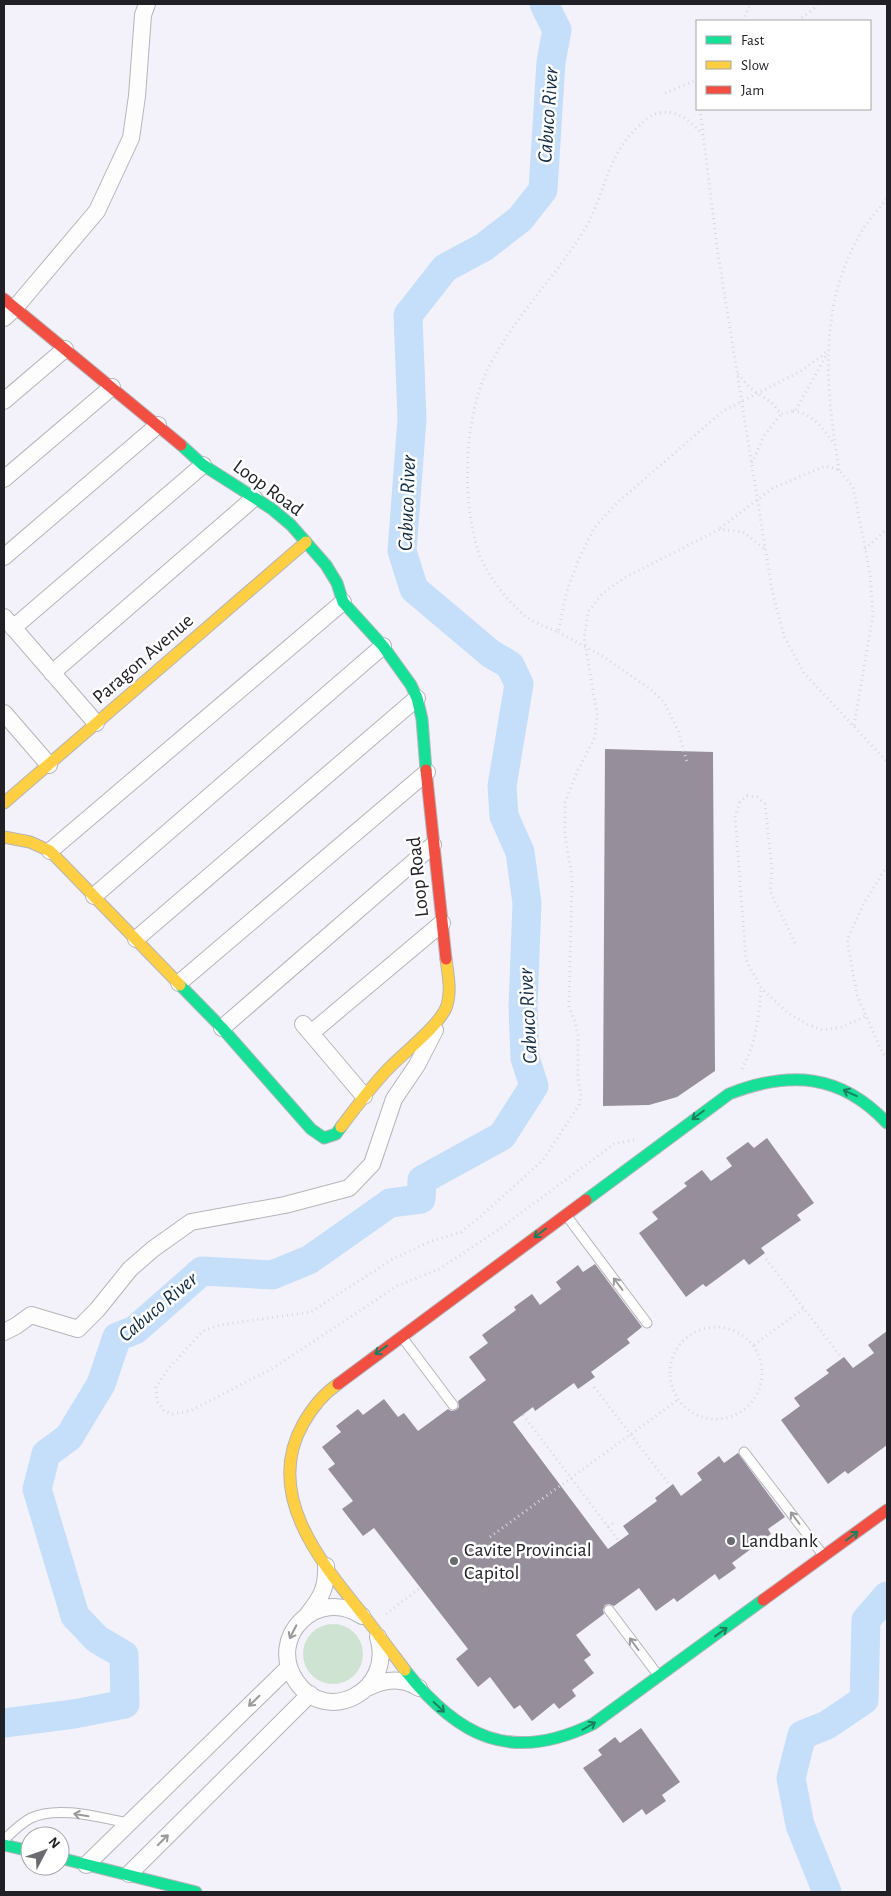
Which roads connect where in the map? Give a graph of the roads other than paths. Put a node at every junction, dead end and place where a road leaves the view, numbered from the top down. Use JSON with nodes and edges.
{"nodes":[{"id":1,"x":147,"y":4,"type":"edge"},
{"id":2,"x":8,"y":308,"type":"edge"},
{"id":3,"x":65,"y":349,"type":"junction"},
{"id":4,"x":112,"y":387,"type":"junction"},
{"id":5,"x":4,"y":401,"type":"edge"},
{"id":6,"x":158,"y":425,"type":"junction"},
{"id":7,"x":203,"y":465,"type":"junction"},
{"id":8,"x":4,"y":479,"type":"edge"},
{"id":9,"x":254,"y":498,"type":"junction"},
{"id":10,"x":306,"y":542,"type":"junction"},
{"id":11,"x":4,"y":558,"type":"edge"},
{"id":12,"x":343,"y":602,"type":"junction"},
{"id":13,"x":8,"y":622,"type":"edge"},
{"id":14,"x":383,"y":646,"type":"junction"},
{"id":15,"x":52,"y":673,"type":"junction"},
{"id":16,"x":417,"y":698,"type":"junction"},
{"id":17,"x":4,"y":713,"type":"edge"},
{"id":18,"x":96,"y":723,"type":"junction"},
{"id":19,"x":48,"y":765,"type":"junction"},
{"id":20,"x":427,"y":772,"type":"junction"},
{"id":21,"x":4,"y":803,"type":"edge"},
{"id":22,"x":4,"y":837,"type":"edge"},
{"id":23,"x":433,"y":844,"type":"junction"},
{"id":24,"x":50,"y":851,"type":"junction"},
{"id":25,"x":94,"y":896,"type":"junction"},
{"id":26,"x":442,"y":923,"type":"junction"},
{"id":27,"x":136,"y":939,"type":"junction"},
{"id":28,"x":179,"y":983,"type":"junction"},
{"id":29,"x":445,"y":1010,"type":"junction"},
{"id":30,"x":222,"y":1028,"type":"junction"},
{"id":31,"x":364,"y":1096,"type":"junction"},
{"id":32,"x":887,"y":1123,"type":"edge"},
{"id":33,"x":565,"y":1214,"type":"junction"},
{"id":34,"x":647,"y":1323,"type":"dead end"},
{"id":35,"x":4,"y":1332,"type":"edge"},
{"id":36,"x":401,"y":1336,"type":"junction"},
{"id":37,"x":453,"y":1405,"type":"dead end"},
{"id":38,"x":744,"y":1452,"type":"dead end"},
{"id":39,"x":887,"y":1510,"type":"edge"},
{"id":40,"x":824,"y":1557,"type":"junction"},
{"id":41,"x":326,"y":1566,"type":"junction"},
{"id":42,"x":609,"y":1610,"type":"dead end"},
{"id":43,"x":307,"y":1615,"type":"junction"},
{"id":44,"x":370,"y":1624,"type":"junction"},
{"id":45,"x":289,"y":1667,"type":"junction"},
{"id":46,"x":659,"y":1677,"type":"junction"},
{"id":47,"x":367,"y":1688,"type":"junction"},
{"id":48,"x":425,"y":1693,"type":"junction"},
{"id":49,"x":310,"y":1694,"type":"junction"},
{"id":50,"x":129,"y":1823,"type":"junction"},
{"id":51,"x":4,"y":1840,"type":"edge"},
{"id":52,"x":4,"y":1845,"type":"edge"},
{"id":53,"x":20,"y":1849,"type":"edge"},
{"id":54,"x":70,"y":1861,"type":"edge"},
{"id":55,"x":86,"y":1865,"type":"junction"},
{"id":56,"x":129,"y":1874,"type":"junction"},
{"id":57,"x":196,"y":1892,"type":"edge"}],
"edges":[{"from":1,"to":2,"type":"street"},
{"from":2,"to":3,"type":"street","name":"Loop Road"},
{"from":3,"to":4,"type":"street","name":"Loop Road"},
{"from":3,"to":5,"type":"street"},
{"from":4,"to":6,"type":"street","name":"Loop Road"},
{"from":4,"to":8,"type":"street"},
{"from":6,"to":7,"type":"street","name":"Loop Road"},
{"from":6,"to":11,"type":"street"},
{"from":7,"to":9,"type":"street","name":"Loop Road"},
{"from":7,"to":13,"type":"street"},
{"from":9,"to":10,"type":"street","name":"Loop Road"},
{"from":9,"to":15,"type":"street"},
{"from":10,"to":12,"type":"street","name":"Loop Road"},
{"from":10,"to":18,"type":"street","name":"Paragon Avenue"},
{"from":12,"to":14,"type":"street","name":"Loop Road"},
{"from":12,"to":24,"type":"street"},
{"from":13,"to":15,"type":"street"},
{"from":14,"to":16,"type":"street","name":"Loop Road"},
{"from":14,"to":25,"type":"street"},
{"from":15,"to":18,"type":"street"},
{"from":16,"to":20,"type":"street","name":"Loop Road"},
{"from":16,"to":27,"type":"street"},
{"from":17,"to":19,"type":"street"},
{"from":18,"to":19,"type":"street","name":"Paragon Avenue"},
{"from":19,"to":21,"type":"street","name":"Paragon Avenue"},
{"from":20,"to":23,"type":"street","name":"Loop Road"},
{"from":20,"to":28,"type":"street"},
{"from":22,"to":24,"type":"street","name":"Loop Road"},
{"from":23,"to":26,"type":"street","name":"Loop Road"},
{"from":23,"to":30,"type":"street"},
{"from":24,"to":25,"type":"street","name":"Loop Road"},
{"from":25,"to":27,"type":"street","name":"Loop Road"},
{"from":26,"to":29,"type":"street","name":"Loop Road"},
{"from":26,"to":31,"type":"street"},
{"from":27,"to":28,"type":"street","name":"Loop Road"},
{"from":28,"to":30,"type":"street","name":"Loop Road"},
{"from":29,"to":31,"type":"street","name":"Loop Road"},
{"from":29,"to":35,"type":"street"},
{"from":30,"to":31,"type":"street","name":"Loop Road"},
{"from":32,"to":33,"type":"street","one_way":true},
{"from":34,"to":33,"type":"lane","one_way":true},
{"from":33,"to":36,"type":"street","one_way":true},
{"from":36,"to":37,"type":"lane"},
{"from":36,"to":41,"type":"street","one_way":true},
{"from":40,"to":38,"type":"lane","one_way":true},
{"from":40,"to":39,"type":"street","one_way":true},
{"from":46,"to":40,"type":"street","one_way":true},
{"from":41,"to":43,"type":"street"},
{"from":41,"to":44,"type":"street"},
{"from":46,"to":42,"type":"lane","one_way":true},
{"from":43,"to":44,"type":"street"},
{"from":43,"to":45,"type":"street","one_way":true},
{"from":44,"to":47,"type":"street"},
{"from":44,"to":48,"type":"street"},
{"from":45,"to":49,"type":"street"},
{"from":45,"to":50,"type":"street","one_way":true},
{"from":48,"to":46,"type":"street","one_way":true},
{"from":47,"to":48,"type":"street"},
{"from":47,"to":49,"type":"street"},
{"from":56,"to":49,"type":"street","one_way":true},
{"from":50,"to":51,"type":"lane","one_way":true},
{"from":50,"to":55,"type":"street"},
{"from":52,"to":53,"type":"street"},
{"from":54,"to":55,"type":"street"},
{"from":55,"to":56,"type":"street"},
{"from":56,"to":57,"type":"street"}]}
